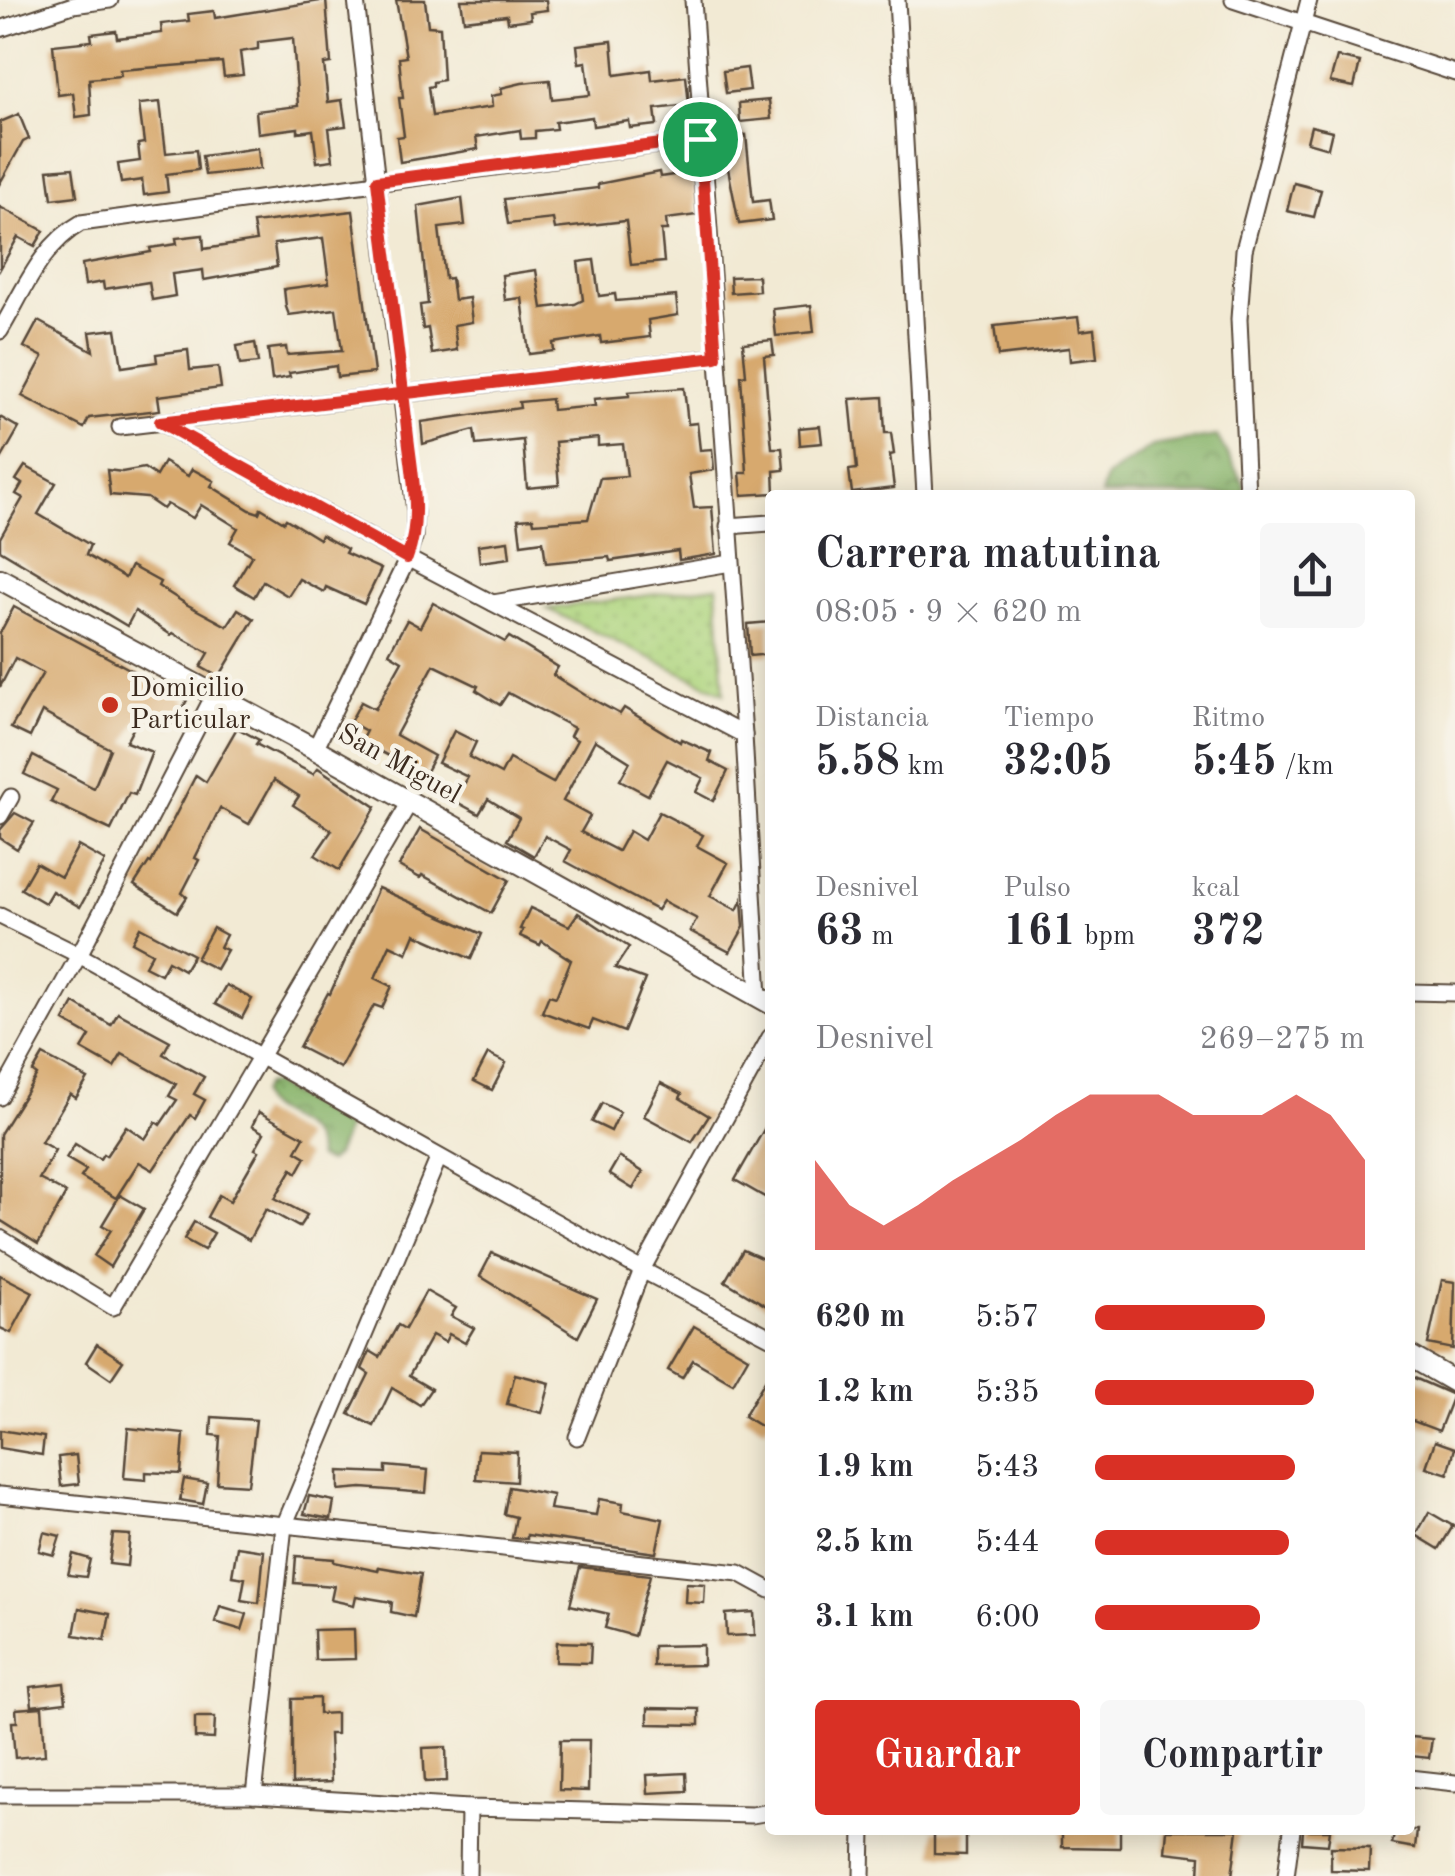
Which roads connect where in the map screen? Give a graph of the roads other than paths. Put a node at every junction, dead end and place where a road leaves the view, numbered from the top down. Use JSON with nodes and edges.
{"nodes":[{"id":1,"x":110,"y":0,"type":"edge"},
{"id":2,"x":356,"y":0,"type":"edge"},
{"id":3,"x":692,"y":0,"type":"edge"},
{"id":4,"x":897,"y":0,"type":"edge"},
{"id":5,"x":1234,"y":0,"type":"edge"},
{"id":6,"x":1309,"y":0,"type":"edge"},
{"id":7,"x":1303,"y":23,"type":"junction"},
{"id":8,"x":0,"y":29,"type":"edge"},
{"id":9,"x":1455,"y":74,"type":"edge"},
{"id":10,"x":700,"y":139,"type":"junction"},
{"id":11,"x":377,"y":181,"type":"junction"},
{"id":12,"x":0,"y":331,"type":"edge"},
{"id":13,"x":716,"y":357,"type":"junction"},
{"id":14,"x":403,"y":392,"type":"junction"},
{"id":15,"x":160,"y":422,"type":"junction"},
{"id":16,"x":120,"y":427,"type":"dead end"},
{"id":17,"x":925,"y":490,"type":"edge"},
{"id":18,"x":1247,"y":490,"type":"edge"},
{"id":19,"x":765,"y":523,"type":"edge"},
{"id":20,"x":728,"y":526,"type":"junction"},
{"id":21,"x":407,"y":558,"type":"junction"},
{"id":22,"x":730,"y":563,"type":"junction"},
{"id":23,"x":0,"y":579,"type":"edge"},
{"id":24,"x":493,"y":603,"type":"junction"},
{"id":25,"x":214,"y":695,"type":"junction"},
{"id":26,"x":744,"y":735,"type":"junction"},
{"id":27,"x":315,"y":750,"type":"junction"},
{"id":28,"x":10,"y":797,"type":"dead end"},
{"id":29,"x":410,"y":802,"type":"junction"},
{"id":30,"x":0,"y":816,"type":"edge"},
{"id":31,"x":0,"y":916,"type":"edge"},
{"id":32,"x":79,"y":955,"type":"junction"},
{"id":33,"x":1415,"y":992,"type":"edge"},
{"id":34,"x":1455,"y":993,"type":"edge"},
{"id":35,"x":764,"y":1000,"type":"edge"},
{"id":36,"x":765,"y":1046,"type":"edge"},
{"id":37,"x":262,"y":1056,"type":"junction"},
{"id":38,"x":0,"y":1097,"type":"edge"},
{"id":39,"x":439,"y":1158,"type":"junction"},
{"id":40,"x":0,"y":1238,"type":"edge"},
{"id":41,"x":642,"y":1270,"type":"junction"},
{"id":42,"x":765,"y":1334,"type":"edge"},
{"id":43,"x":1415,"y":1359,"type":"edge"},
{"id":44,"x":1455,"y":1382,"type":"edge"},
{"id":45,"x":577,"y":1438,"type":"dead end"},
{"id":46,"x":0,"y":1495,"type":"edge"},
{"id":47,"x":284,"y":1526,"type":"junction"},
{"id":48,"x":765,"y":1587,"type":"edge"},
{"id":49,"x":1415,"y":1779,"type":"edge"},
{"id":50,"x":1455,"y":1783,"type":"edge"},
{"id":51,"x":0,"y":1795,"type":"edge"},
{"id":52,"x":254,"y":1795,"type":"junction"},
{"id":53,"x":469,"y":1808,"type":"junction"},
{"id":54,"x":765,"y":1813,"type":"edge"},
{"id":55,"x":863,"y":1835,"type":"edge"},
{"id":56,"x":1291,"y":1835,"type":"edge"},
{"id":57,"x":468,"y":1876,"type":"edge"},
{"id":58,"x":862,"y":1876,"type":"edge"},
{"id":59,"x":1286,"y":1876,"type":"edge"}],
"edges":[{"from":1,"to":8,"type":"street"},
{"from":2,"to":11,"type":"street"},
{"from":3,"to":10,"type":"street"},
{"from":4,"to":17,"type":"street"},
{"from":5,"to":7,"type":"street"},
{"from":6,"to":7,"type":"street"},
{"from":7,"to":9,"type":"street"},
{"from":7,"to":18,"type":"street"},
{"from":10,"to":11,"type":"street"},
{"from":10,"to":13,"type":"street"},
{"from":11,"to":12,"type":"street"},
{"from":11,"to":14,"type":"street"},
{"from":13,"to":14,"type":"street"},
{"from":13,"to":20,"type":"street"},
{"from":14,"to":15,"type":"street"},
{"from":14,"to":21,"type":"street"},
{"from":15,"to":16,"type":"street"},
{"from":15,"to":21,"type":"street"},
{"from":19,"to":20,"type":"street"},
{"from":20,"to":22,"type":"street"},
{"from":21,"to":24,"type":"street"},
{"from":21,"to":27,"type":"street"},
{"from":22,"to":24,"type":"street"},
{"from":22,"to":26,"type":"street"},
{"from":23,"to":25,"type":"street","name":"San Miguel"},
{"from":24,"to":26,"type":"street"},
{"from":25,"to":27,"type":"street","name":"San Miguel"},
{"from":25,"to":32,"type":"street"},
{"from":26,"to":35,"type":"street"},
{"from":27,"to":29,"type":"street","name":"San Miguel"},
{"from":28,"to":30,"type":"street"},
{"from":29,"to":35,"type":"street","name":"San Miguel"},
{"from":29,"to":37,"type":"street"},
{"from":31,"to":32,"type":"street"},
{"from":32,"to":37,"type":"street"},
{"from":32,"to":38,"type":"street"},
{"from":33,"to":34,"type":"street"},
{"from":36,"to":41,"type":"street"},
{"from":37,"to":39,"type":"street"},
{"from":37,"to":40,"type":"street"},
{"from":39,"to":41,"type":"street"},
{"from":39,"to":47,"type":"street"},
{"from":41,"to":42,"type":"street"},
{"from":41,"to":45,"type":"street"},
{"from":43,"to":44,"type":"street"},
{"from":46,"to":47,"type":"street"},
{"from":47,"to":48,"type":"street"},
{"from":47,"to":52,"type":"street"},
{"from":49,"to":50,"type":"street"},
{"from":51,"to":52,"type":"street"},
{"from":52,"to":53,"type":"street"},
{"from":53,"to":54,"type":"street"},
{"from":53,"to":57,"type":"street"},
{"from":55,"to":58,"type":"street"},
{"from":56,"to":59,"type":"street"}]}
